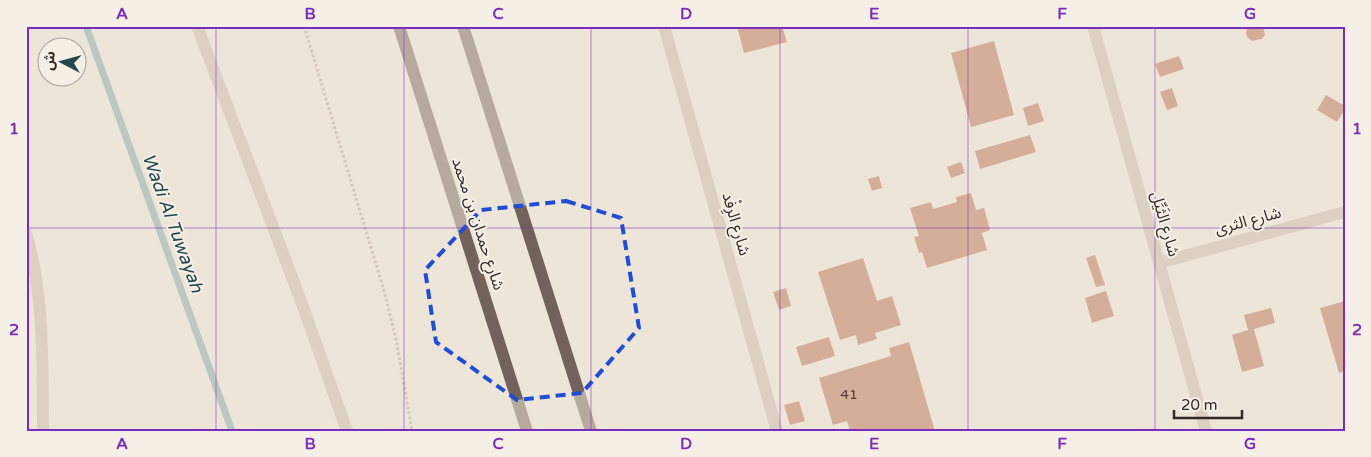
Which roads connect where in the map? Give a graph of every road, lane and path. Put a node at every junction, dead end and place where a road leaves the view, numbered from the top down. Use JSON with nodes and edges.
{"nodes":[{"id":1,"x":197,"y":26,"type":"edge"},
{"id":2,"x":304,"y":26,"type":"edge"},
{"id":3,"x":399,"y":26,"type":"edge"},
{"id":4,"x":463,"y":26,"type":"edge"},
{"id":5,"x":664,"y":26,"type":"edge"},
{"id":6,"x":1093,"y":26,"type":"edge"},
{"id":7,"x":1345,"y":212,"type":"edge"},
{"id":8,"x":26,"y":233,"type":"edge"},
{"id":9,"x":1159,"y":262,"type":"junction"},
{"id":10,"x":43,"y":431,"type":"edge"},
{"id":11,"x":347,"y":431,"type":"edge"},
{"id":12,"x":412,"y":431,"type":"edge"},
{"id":13,"x":527,"y":431,"type":"edge"},
{"id":14,"x":591,"y":431,"type":"edge"},
{"id":15,"x":777,"y":431,"type":"edge"},
{"id":16,"x":1206,"y":431,"type":"edge"}],
"edges":[{"from":1,"to":11,"type":"street"},
{"from":2,"to":12,"type":"path"},
{"from":3,"to":13,"type":"main road","name":"شارع حمدان بن محمد"},
{"from":4,"to":14,"type":"main road"},
{"from":5,"to":15,"type":"street","name":"شارع الرِفْد"},
{"from":6,"to":9,"type":"street","name":"شارع الثَيِّل"},
{"from":7,"to":9,"type":"street","name":"شارع الثرى"},
{"from":8,"to":10,"type":"street"},
{"from":9,"to":16,"type":"street","name":"شارع الثَيِّل"}]}
